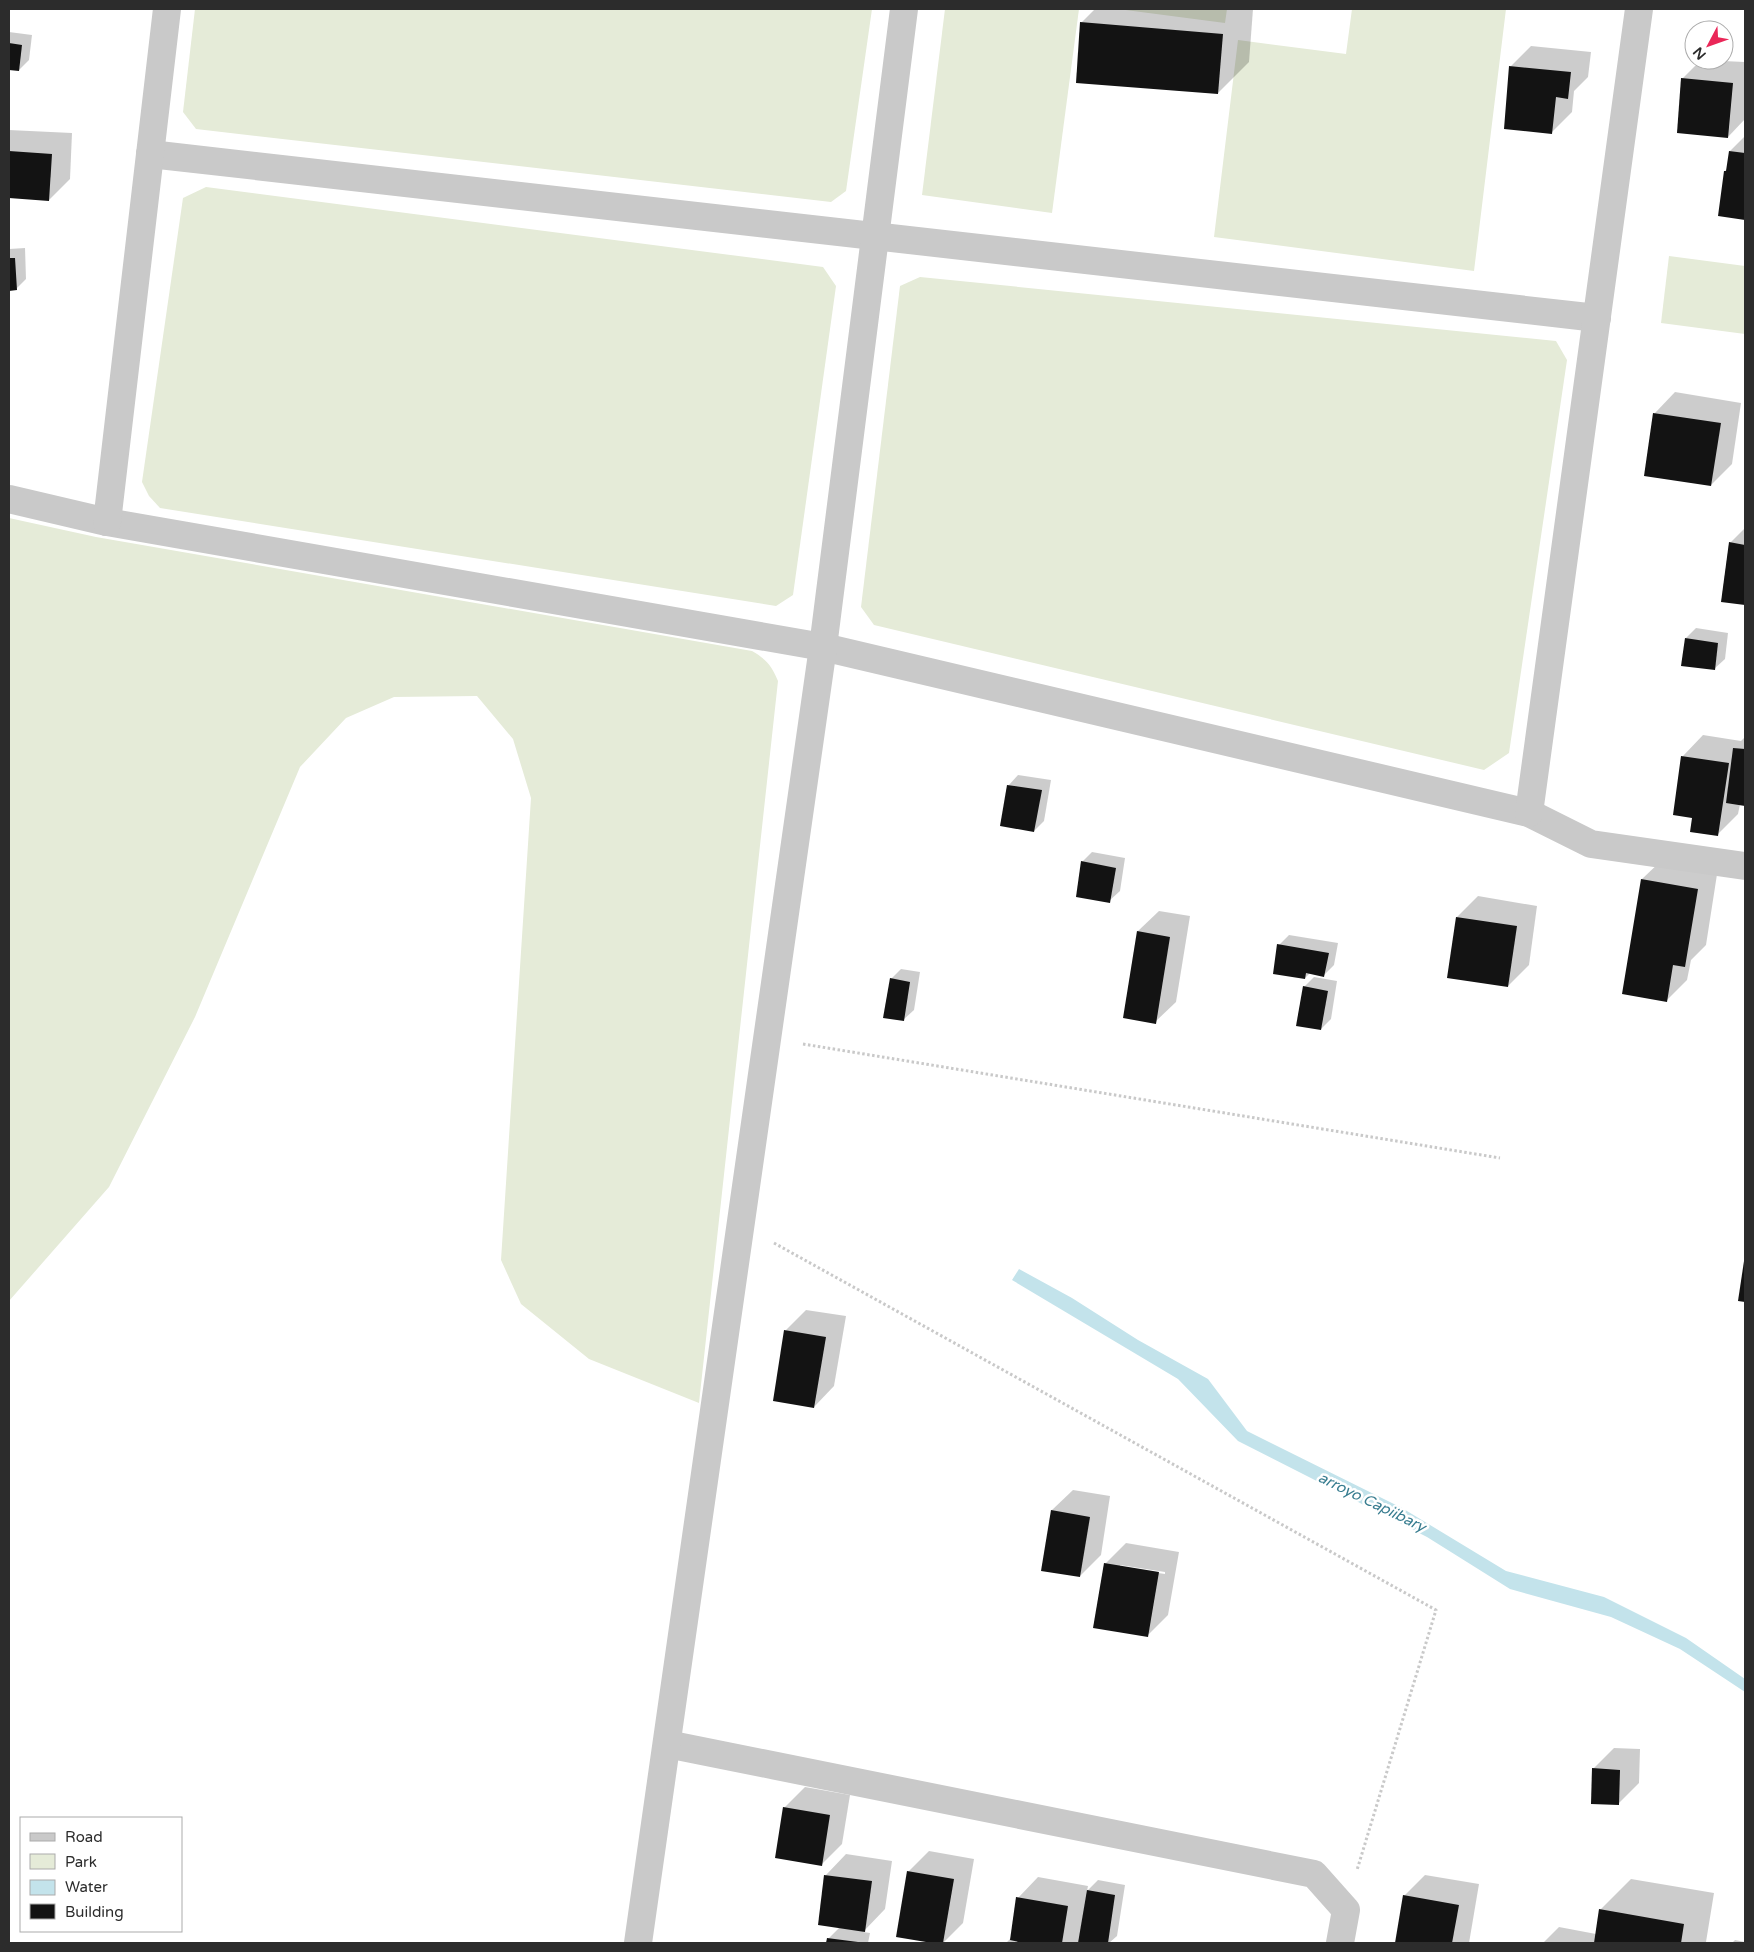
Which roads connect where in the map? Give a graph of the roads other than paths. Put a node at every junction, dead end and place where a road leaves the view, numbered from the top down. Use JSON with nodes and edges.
{"nodes":[{"id":1,"x":167,"y":9,"type":"edge"},
{"id":2,"x":904,"y":9,"type":"edge"},
{"id":3,"x":1639,"y":9,"type":"edge"},
{"id":4,"x":150,"y":154,"type":"junction"},
{"id":5,"x":875,"y":236,"type":"junction"},
{"id":6,"x":1597,"y":318,"type":"junction"},
{"id":7,"x":9,"y":499,"type":"edge"},
{"id":8,"x":107,"y":522,"type":"junction"},
{"id":9,"x":823,"y":646,"type":"junction"},
{"id":10,"x":1529,"y":813,"type":"junction"},
{"id":11,"x":1745,"y":866,"type":"edge"},
{"id":12,"x":667,"y":1744,"type":"junction"},
{"id":13,"x":638,"y":1943,"type":"edge"},
{"id":14,"x":1340,"y":1943,"type":"edge"}],
"edges":[{"from":1,"to":4,"type":"street"},
{"from":2,"to":5,"type":"street"},
{"from":3,"to":6,"type":"street"},
{"from":4,"to":5,"type":"street"},
{"from":4,"to":8,"type":"street"},
{"from":5,"to":6,"type":"street"},
{"from":5,"to":9,"type":"street"},
{"from":6,"to":10,"type":"street"},
{"from":7,"to":8,"type":"street"},
{"from":8,"to":9,"type":"street"},
{"from":9,"to":10,"type":"street"},
{"from":9,"to":12,"type":"street"},
{"from":10,"to":11,"type":"street"},
{"from":12,"to":13,"type":"street"},
{"from":12,"to":14,"type":"street"}]}
